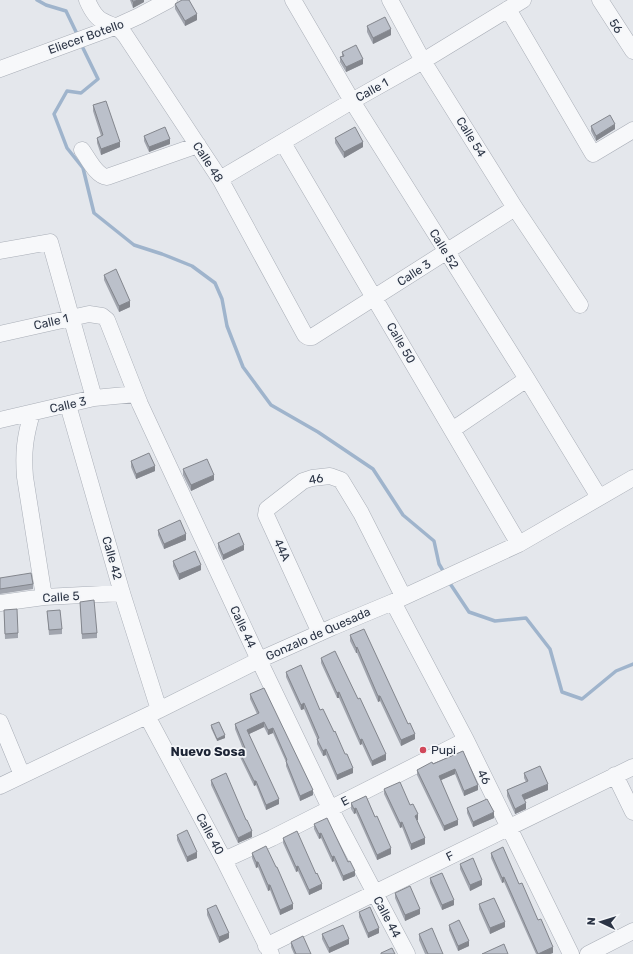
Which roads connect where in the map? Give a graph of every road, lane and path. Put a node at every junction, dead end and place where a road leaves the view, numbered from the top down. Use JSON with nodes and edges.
{"nodes":[{"id":1,"x":87,"y":0,"type":"edge"},
{"id":2,"x":169,"y":0,"type":"edge"},
{"id":3,"x":293,"y":0,"type":"edge"},
{"id":4,"x":390,"y":0,"type":"edge"},
{"id":5,"x":523,"y":0,"type":"edge"},
{"id":6,"x":600,"y":0,"type":"edge"},
{"id":7,"x":508,"y":9,"type":"junction"},
{"id":8,"x":117,"y":26,"type":"junction"},
{"id":9,"x":633,"y":52,"type":"edge"},
{"id":10,"x":423,"y":61,"type":"junction"},
{"id":11,"x":0,"y":69,"type":"edge"},
{"id":12,"x":352,"y":101,"type":"junction"},
{"id":13,"x":633,"y":130,"type":"edge"},
{"id":14,"x":283,"y":143,"type":"junction"},
{"id":15,"x":198,"y":145,"type":"junction"},
{"id":16,"x":82,"y":150,"type":"dead end"},
{"id":17,"x":220,"y":179,"type":"junction"},
{"id":18,"x":515,"y":208,"type":"junction"},
{"id":19,"x":0,"y":251,"type":"edge"},
{"id":20,"x":446,"y":252,"type":"junction"},
{"id":21,"x":374,"y":298,"type":"junction"},
{"id":22,"x":580,"y":305,"type":"dead end"},
{"id":23,"x":102,"y":316,"type":"joint"},
{"id":24,"x":71,"y":318,"type":"junction"},
{"id":25,"x":0,"y":334,"type":"edge"},
{"id":26,"x":312,"y":337,"type":"joint"},
{"id":27,"x":527,"y":379,"type":"junction"},
{"id":28,"x":136,"y":394,"type":"junction"},
{"id":29,"x":94,"y":398,"type":"junction"},
{"id":30,"x":68,"y":405,"type":"junction"},
{"id":31,"x":32,"y":413,"type":"junction"},
{"id":32,"x":0,"y":420,"type":"edge"},
{"id":33,"x":452,"y":430,"type":"junction"},
{"id":34,"x":303,"y":481,"type":"joint"},
{"id":35,"x":630,"y":484,"type":"edge"},
{"id":36,"x":599,"y":497,"type":"junction"},
{"id":37,"x":519,"y":544,"type":"junction"},
{"id":38,"x":122,"y":593,"type":"junction"},
{"id":39,"x":44,"y":597,"type":"junction"},
{"id":40,"x":398,"y":599,"type":"junction"},
{"id":41,"x":0,"y":603,"type":"edge"},
{"id":42,"x":320,"y":633,"type":"junction"},
{"id":43,"x":259,"y":660,"type":"junction"},
{"id":44,"x":153,"y":713,"type":"junction"},
{"id":45,"x":0,"y":722,"type":"edge"},
{"id":46,"x":466,"y":740,"type":"junction"},
{"id":47,"x":633,"y":767,"type":"edge"},
{"id":48,"x":22,"y":775,"type":"junction"},
{"id":49,"x":615,"y":775,"type":"junction"},
{"id":50,"x":0,"y":786,"type":"edge"},
{"id":51,"x":330,"y":808,"type":"junction"},
{"id":52,"x":633,"y":812,"type":"edge"},
{"id":53,"x":509,"y":827,"type":"junction"},
{"id":54,"x":224,"y":860,"type":"junction"},
{"id":55,"x":374,"y":893,"type":"junction"},
{"id":56,"x":633,"y":931,"type":"edge"},
{"id":57,"x":268,"y":950,"type":"edge"},
{"id":58,"x":407,"y":954,"type":"edge"},
{"id":59,"x":571,"y":954,"type":"edge"},
{"id":60,"x":588,"y":954,"type":"edge"}],
"edges":[{"from":1,"to":8,"type":"street","name":"Calle 48"},
{"from":2,"to":8,"type":"street","name":"Eliecer Botello"},
{"from":3,"to":12,"type":"street","name":"Calle 52"},
{"from":4,"to":10,"type":"street","name":"Calle 54"},
{"from":5,"to":7,"type":"street","name":"Calle 1"},
{"from":6,"to":9,"type":"street","name":"56"},
{"from":7,"to":10,"type":"street","name":"Calle 1"},
{"from":7,"to":13,"type":"street"},
{"from":8,"to":11,"type":"street","name":"Eliecer Botello"},
{"from":8,"to":15,"type":"street","name":"Calle 48"},
{"from":10,"to":12,"type":"street","name":"Calle 1"},
{"from":10,"to":18,"type":"street","name":"Calle 54"},
{"from":12,"to":14,"type":"street","name":"Calle 1"},
{"from":12,"to":20,"type":"street","name":"Calle 52"},
{"from":14,"to":17,"type":"street","name":"Calle 1"},
{"from":14,"to":21,"type":"street","name":"Calle 50"},
{"from":15,"to":16,"type":"street"},
{"from":15,"to":17,"type":"street","name":"Calle 48"},
{"from":17,"to":26,"type":"street","name":"Calle 48"},
{"from":18,"to":20,"type":"street","name":"Calle 3"},
{"from":18,"to":22,"type":"street","name":"Calle 54"},
{"from":19,"to":24,"type":"street"},
{"from":20,"to":21,"type":"street","name":"Calle 3"},
{"from":20,"to":27,"type":"street","name":"Calle 52"},
{"from":21,"to":26,"type":"street","name":"Calle 3"},
{"from":21,"to":33,"type":"street","name":"Calle 50"},
{"from":23,"to":24,"type":"street","name":"Calle 1"},
{"from":23,"to":28,"type":"street","name":"Calle 44"},
{"from":24,"to":25,"type":"street","name":"Calle 1"},
{"from":24,"to":29,"type":"street"},
{"from":27,"to":33,"type":"street"},
{"from":27,"to":36,"type":"street","name":"Calle 52"},
{"from":28,"to":29,"type":"street","name":"Calle 3"},
{"from":28,"to":43,"type":"street","name":"Calle 44"},
{"from":29,"to":30,"type":"street","name":"Calle 3"},
{"from":30,"to":31,"type":"street","name":"Calle 3"},
{"from":30,"to":38,"type":"street","name":"Calle 42"},
{"from":31,"to":32,"type":"street","name":"Calle 3"},
{"from":31,"to":39,"type":"street"},
{"from":33,"to":37,"type":"street","name":"Calle 50"},
{"from":34,"to":40,"type":"street","name":"46"},
{"from":34,"to":42,"type":"street","name":"44A"},
{"from":35,"to":36,"type":"street","name":"Gonzalo de Quesada"},
{"from":36,"to":37,"type":"street","name":"Gonzalo de Quesada"},
{"from":37,"to":40,"type":"street","name":"Gonzalo de Quesada"},
{"from":38,"to":39,"type":"street","name":"Calle 5"},
{"from":38,"to":44,"type":"street","name":"Calle 42"},
{"from":39,"to":41,"type":"street","name":"Calle 5"},
{"from":40,"to":42,"type":"street","name":"Gonzalo de Quesada"},
{"from":40,"to":46,"type":"street","name":"46"},
{"from":42,"to":43,"type":"street","name":"Gonzalo de Quesada"},
{"from":43,"to":44,"type":"street","name":"Gonzalo de Quesada"},
{"from":43,"to":51,"type":"street","name":"Calle 44"},
{"from":44,"to":48,"type":"street","name":"Gonzalo de Quesada"},
{"from":44,"to":54,"type":"street","name":"Calle 40"},
{"from":45,"to":48,"type":"street"},
{"from":46,"to":51,"type":"street","name":"E"},
{"from":46,"to":53,"type":"street","name":"46"},
{"from":47,"to":49,"type":"street","name":"F"},
{"from":48,"to":50,"type":"street","name":"Gonzalo de Quesada"},
{"from":49,"to":52,"type":"street"},
{"from":49,"to":53,"type":"street","name":"F"},
{"from":51,"to":54,"type":"street","name":"E"},
{"from":51,"to":55,"type":"street","name":"Calle 44"},
{"from":53,"to":55,"type":"street","name":"F"},
{"from":53,"to":59,"type":"street","name":"46"},
{"from":54,"to":57,"type":"street","name":"Calle 40"},
{"from":55,"to":57,"type":"street","name":"F"},
{"from":55,"to":58,"type":"street","name":"Calle 44"},
{"from":56,"to":60,"type":"street"}]}
